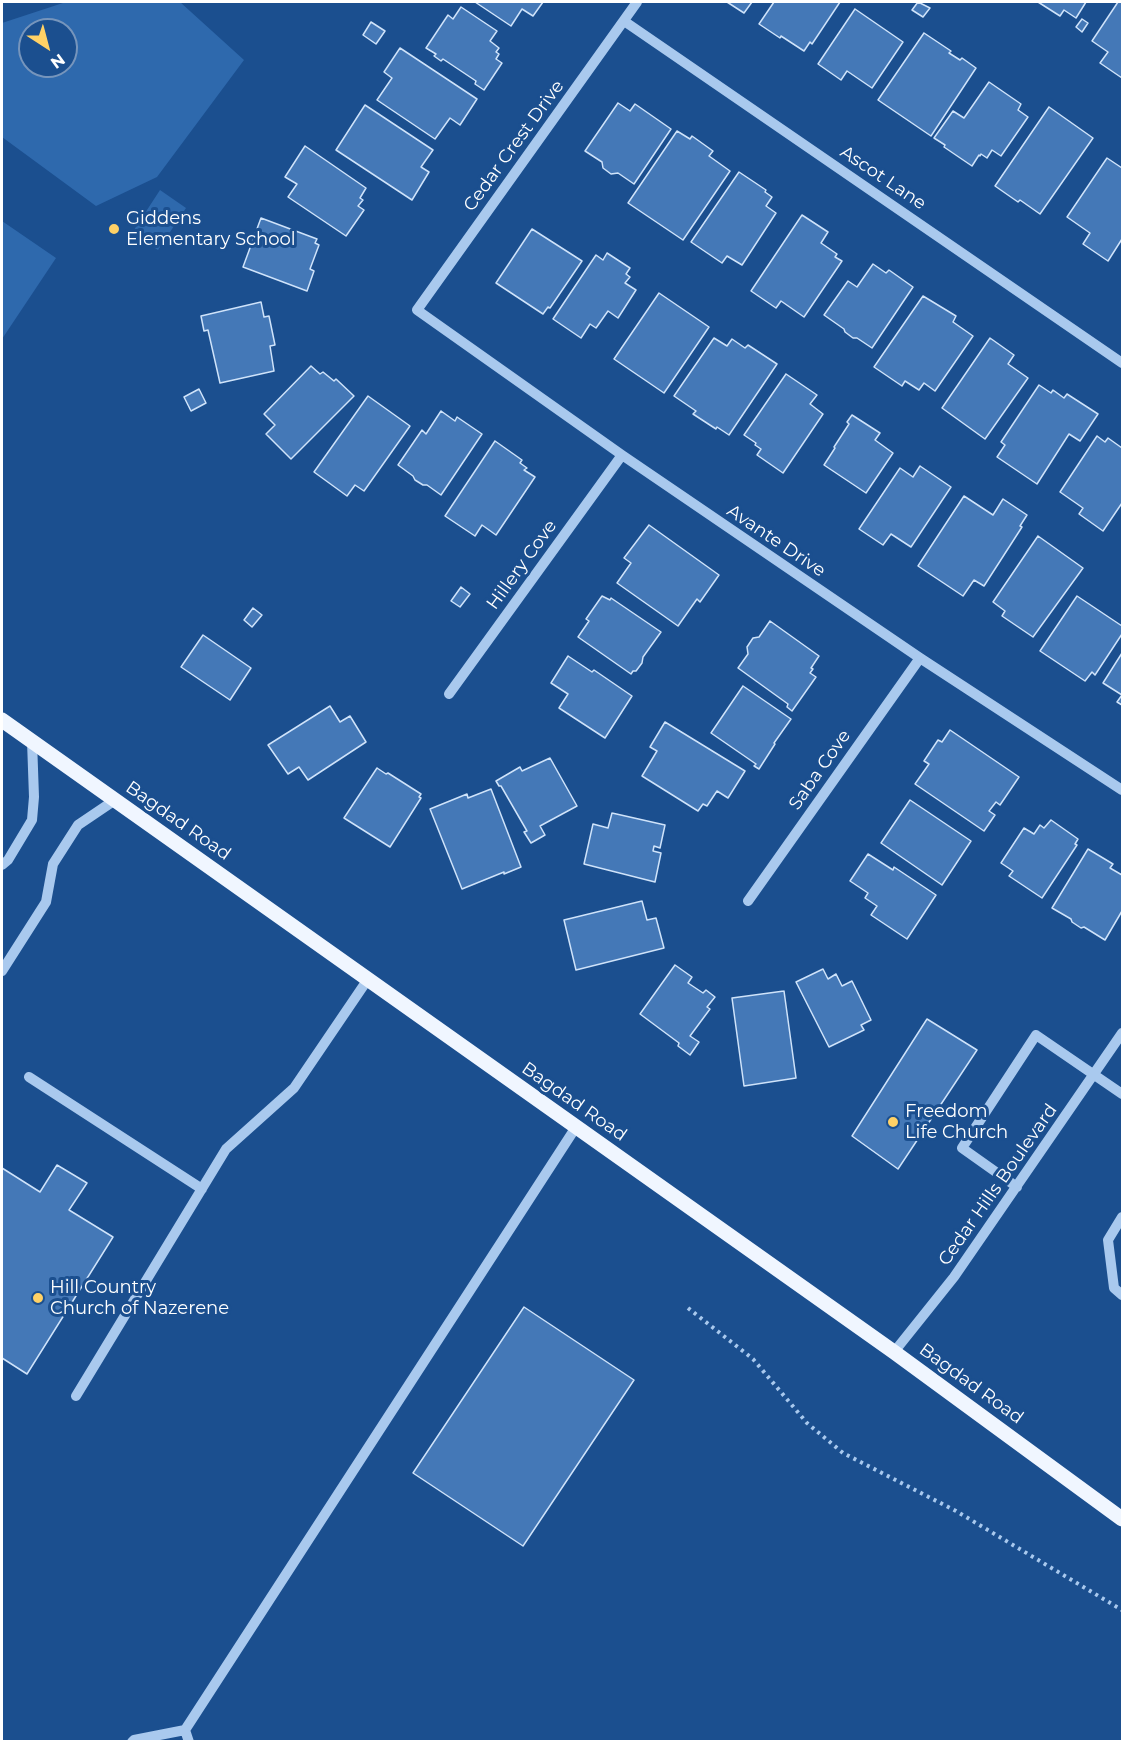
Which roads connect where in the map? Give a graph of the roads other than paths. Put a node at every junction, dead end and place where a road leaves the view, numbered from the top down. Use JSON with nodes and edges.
{"nodes":[{"id":1,"x":637,"y":2,"type":"edge"},
{"id":2,"x":624,"y":21,"type":"junction"},
{"id":3,"x":417,"y":310,"type":"joint"},
{"id":4,"x":1122,"y":363,"type":"edge"},
{"id":5,"x":622,"y":455,"type":"junction"},
{"id":6,"x":920,"y":658,"type":"junction"},
{"id":7,"x":449,"y":694,"type":"dead end"},
{"id":8,"x":2,"y":720,"type":"edge"},
{"id":9,"x":32,"y":741,"type":"junction"},
{"id":10,"x":1122,"y":790,"type":"edge"},
{"id":11,"x":115,"y":800,"type":"junction"},
{"id":12,"x":2,"y":865,"type":"edge"},
{"id":13,"x":748,"y":901,"type":"dead end"},
{"id":14,"x":2,"y":970,"type":"edge"},
{"id":15,"x":368,"y":979,"type":"junction"},
{"id":16,"x":1122,"y":1034,"type":"edge"},
{"id":17,"x":1095,"y":1075,"type":"junction"},
{"id":18,"x":29,"y":1077,"type":"dead end"},
{"id":19,"x":1122,"y":1094,"type":"edge"},
{"id":20,"x":576,"y":1127,"type":"junction"},
{"id":21,"x":1017,"y":1187,"type":"junction"},
{"id":22,"x":202,"y":1189,"type":"junction"},
{"id":23,"x":1122,"y":1217,"type":"edge"},
{"id":24,"x":1122,"y":1295,"type":"edge"},
{"id":25,"x":894,"y":1352,"type":"junction"},
{"id":26,"x":76,"y":1396,"type":"dead end"},
{"id":27,"x":1122,"y":1519,"type":"edge"},
{"id":28,"x":185,"y":1730,"type":"junction"},
{"id":29,"x":132,"y":1742,"type":"edge"},
{"id":30,"x":189,"y":1742,"type":"edge"}],
"edges":[{"from":1,"to":2,"type":"street","name":"Cedar Crest Drive"},
{"from":2,"to":3,"type":"street","name":"Cedar Crest Drive"},
{"from":2,"to":4,"type":"street","name":"Ascot Lane"},
{"from":3,"to":5,"type":"street","name":"Avante Drive"},
{"from":5,"to":6,"type":"street","name":"Avante Drive"},
{"from":5,"to":7,"type":"street","name":"Hillery Cove"},
{"from":6,"to":10,"type":"street","name":"Avante Drive"},
{"from":6,"to":13,"type":"street","name":"Saba Cove"},
{"from":8,"to":9,"type":"main road","name":"Bagdad Road"},
{"from":9,"to":11,"type":"main road","name":"Bagdad Road"},
{"from":9,"to":12,"type":"street"},
{"from":11,"to":14,"type":"street"},
{"from":11,"to":15,"type":"main road","name":"Bagdad Road"},
{"from":15,"to":20,"type":"main road","name":"Bagdad Road"},
{"from":15,"to":22,"type":"street"},
{"from":16,"to":17,"type":"street","name":"Cedar Hills Boulevard"},
{"from":17,"to":19,"type":"street"},
{"from":17,"to":21,"type":"street","name":"Cedar Hills Boulevard"},
{"from":17,"to":21,"type":"street"},
{"from":18,"to":22,"type":"street"},
{"from":20,"to":25,"type":"main road","name":"Bagdad Road"},
{"from":20,"to":28,"type":"street"},
{"from":21,"to":25,"type":"street","name":"Cedar Hills Boulevard"},
{"from":22,"to":26,"type":"street"},
{"from":23,"to":24,"type":"street"},
{"from":25,"to":27,"type":"main road","name":"Bagdad Road"},
{"from":28,"to":29,"type":"street"},
{"from":28,"to":30,"type":"street"}]}
